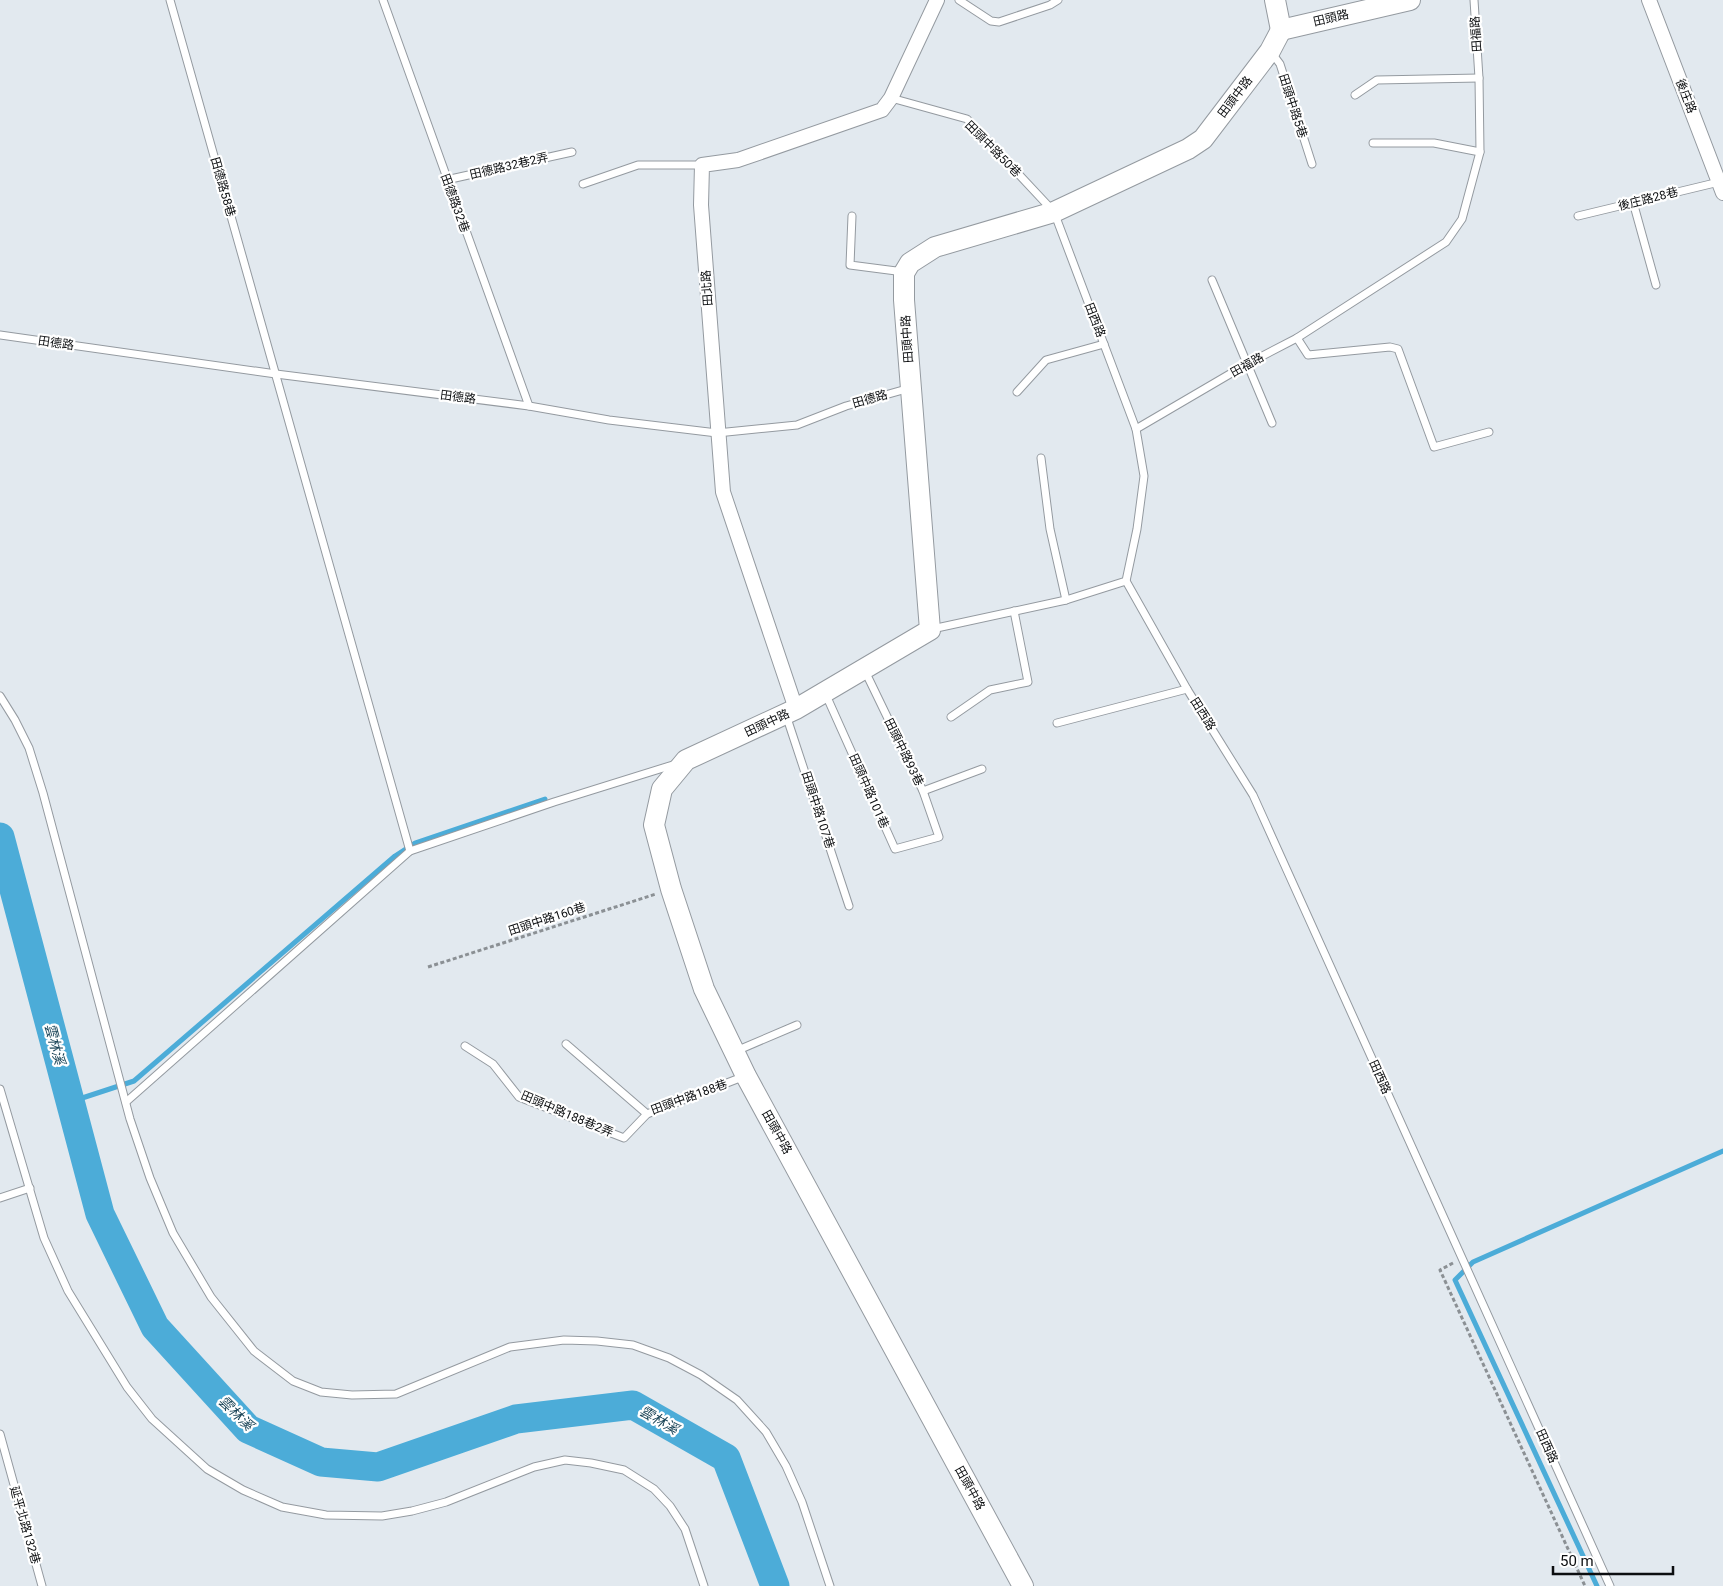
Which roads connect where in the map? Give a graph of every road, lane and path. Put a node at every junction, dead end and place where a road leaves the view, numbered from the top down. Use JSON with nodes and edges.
{"nodes":[{"id":1,"x":170,"y":0,"type":"edge"},
{"id":2,"x":383,"y":0,"type":"edge"},
{"id":3,"x":937,"y":0,"type":"edge"},
{"id":4,"x":959,"y":0,"type":"edge"},
{"id":5,"x":1058,"y":0,"type":"edge"},
{"id":6,"x":1275,"y":0,"type":"edge"},
{"id":7,"x":1410,"y":0,"type":"edge"},
{"id":8,"x":1474,"y":0,"type":"edge"},
{"id":9,"x":1650,"y":0,"type":"edge"},
{"id":10,"x":1281,"y":30,"type":"junction"},
{"id":11,"x":1270,"y":52,"type":"junction"},
{"id":12,"x":1479,"y":78,"type":"junction"},
{"id":13,"x":1356,"y":95,"type":"dead end"},
{"id":14,"x":891,"y":98,"type":"junction"},
{"id":15,"x":1373,"y":143,"type":"dead end"},
{"id":16,"x":572,"y":152,"type":"dead end"},
{"id":17,"x":1480,"y":152,"type":"junction"},
{"id":18,"x":1312,"y":164,"type":"dead end"},
{"id":19,"x":702,"y":166,"type":"junction"},
{"id":20,"x":446,"y":180,"type":"junction"},
{"id":21,"x":583,"y":184,"type":"dead end"},
{"id":22,"x":1721,"y":187,"type":"edge"},
{"id":23,"x":1633,"y":202,"type":"junction"},
{"id":24,"x":1054,"y":212,"type":"junction"},
{"id":25,"x":852,"y":216,"type":"dead end"},
{"id":26,"x":1578,"y":216,"type":"dead end"},
{"id":27,"x":904,"y":272,"type":"junction"},
{"id":28,"x":1212,"y":280,"type":"dead end"},
{"id":29,"x":1656,"y":285,"type":"dead end"},
{"id":30,"x":0,"y":335,"type":"edge"},
{"id":31,"x":1297,"y":338,"type":"junction"},
{"id":32,"x":1104,"y":344,"type":"junction"},
{"id":33,"x":1247,"y":364,"type":"junction"},
{"id":34,"x":276,"y":374,"type":"junction"},
{"id":35,"x":910,"y":388,"type":"junction"},
{"id":36,"x":1017,"y":392,"type":"dead end"},
{"id":37,"x":529,"y":406,"type":"junction"},
{"id":38,"x":1272,"y":423,"type":"dead end"},
{"id":39,"x":1136,"y":429,"type":"junction"},
{"id":40,"x":1489,"y":432,"type":"dead end"},
{"id":41,"x":717,"y":433,"type":"junction"},
{"id":42,"x":1042,"y":458,"type":"dead end"},
{"id":43,"x":1126,"y":581,"type":"junction"},
{"id":44,"x":1066,"y":600,"type":"junction"},
{"id":45,"x":1014,"y":611,"type":"junction"},
{"id":46,"x":930,"y":630,"type":"junction"},
{"id":47,"x":864,"y":669,"type":"junction"},
{"id":48,"x":1187,"y":689,"type":"junction"},
{"id":49,"x":825,"y":692,"type":"junction"},
{"id":50,"x":0,"y":696,"type":"edge"},
{"id":51,"x":791,"y":712,"type":"junction"},
{"id":52,"x":951,"y":717,"type":"dead end"},
{"id":53,"x":1057,"y":723,"type":"dead end"},
{"id":54,"x":686,"y":760,"type":"junction"},
{"id":55,"x":982,"y":769,"type":"dead end"},
{"id":56,"x":923,"y":791,"type":"junction"},
{"id":57,"x":939,"y":837,"type":"joint"},
{"id":58,"x":410,"y":850,"type":"junction"},
{"id":59,"x":671,"y":889,"type":"junction"},
{"id":60,"x":849,"y":906,"type":"dead end"},
{"id":61,"x":428,"y":967,"type":"dead end"},
{"id":62,"x":797,"y":1025,"type":"dead end"},
{"id":63,"x":566,"y":1044,"type":"dead end"},
{"id":64,"x":464,"y":1046,"type":"dead end"},
{"id":65,"x":736,"y":1051,"type":"junction"},
{"id":66,"x":746,"y":1076,"type":"junction"},
{"id":67,"x":0,"y":1089,"type":"edge"},
{"id":68,"x":126,"y":1102,"type":"junction"},
{"id":69,"x":647,"y":1114,"type":"junction"},
{"id":70,"x":30,"y":1188,"type":"junction"},
{"id":71,"x":0,"y":1198,"type":"edge"},
{"id":72,"x":1462,"y":1258,"type":"junction"},
{"id":73,"x":0,"y":1434,"type":"edge"},
{"id":74,"x":42,"y":1586,"type":"edge"},
{"id":75,"x":704,"y":1586,"type":"edge"},
{"id":76,"x":830,"y":1586,"type":"edge"},
{"id":77,"x":1023,"y":1586,"type":"edge"},
{"id":78,"x":1585,"y":1586,"type":"edge"},
{"id":79,"x":1610,"y":1586,"type":"edge"}],
"edges":[{"from":1,"to":34,"type":"lane","name":"田德路58巷"},
{"from":2,"to":20,"type":"lane","name":"田德路32巷"},
{"from":3,"to":14,"type":"street"},
{"from":4,"to":5,"type":"lane"},
{"from":6,"to":10,"type":"street"},
{"from":7,"to":10,"type":"street","name":"田頭路"},
{"from":8,"to":12,"type":"lane","name":"田福路"},
{"from":9,"to":22,"type":"street","name":"後庄路"},
{"from":10,"to":11,"type":"street","name":"田頭中路"},
{"from":11,"to":18,"type":"lane","name":"田頭中路5巷"},
{"from":11,"to":24,"type":"street","name":"田頭中路"},
{"from":12,"to":13,"type":"lane"},
{"from":12,"to":17,"type":"lane","name":"田福路"},
{"from":14,"to":19,"type":"street"},
{"from":14,"to":24,"type":"lane","name":"田頭中路50巷"},
{"from":15,"to":17,"type":"lane"},
{"from":16,"to":20,"type":"lane","name":"田德路32巷2弄"},
{"from":17,"to":31,"type":"lane","name":"田福路"},
{"from":19,"to":21,"type":"lane"},
{"from":19,"to":41,"type":"street","name":"田北路"},
{"from":20,"to":37,"type":"lane","name":"田德路32巷"},
{"from":22,"to":23,"type":"lane","name":"後庄路28巷"},
{"from":23,"to":26,"type":"lane","name":"後庄路28巷"},
{"from":23,"to":29,"type":"lane"},
{"from":24,"to":27,"type":"street","name":"田頭中路"},
{"from":24,"to":32,"type":"lane","name":"田西路"},
{"from":25,"to":27,"type":"lane"},
{"from":27,"to":35,"type":"street","name":"田頭中路"},
{"from":28,"to":33,"type":"lane"},
{"from":30,"to":34,"type":"lane","name":"田德路"},
{"from":31,"to":33,"type":"lane","name":"田福路"},
{"from":31,"to":40,"type":"lane"},
{"from":32,"to":36,"type":"lane"},
{"from":32,"to":39,"type":"lane","name":"田西路"},
{"from":33,"to":38,"type":"lane"},
{"from":33,"to":39,"type":"lane","name":"田福路"},
{"from":34,"to":37,"type":"lane","name":"田德路"},
{"from":34,"to":58,"type":"lane","name":"田德路58巷"},
{"from":35,"to":41,"type":"lane","name":"田德路"},
{"from":35,"to":46,"type":"street","name":"田頭中路"},
{"from":37,"to":41,"type":"lane","name":"田德路"},
{"from":39,"to":43,"type":"lane"},
{"from":41,"to":51,"type":"street","name":"田北路"},
{"from":42,"to":44,"type":"lane"},
{"from":43,"to":44,"type":"lane"},
{"from":43,"to":48,"type":"lane","name":"田西路"},
{"from":44,"to":45,"type":"lane"},
{"from":45,"to":46,"type":"lane"},
{"from":45,"to":52,"type":"lane"},
{"from":46,"to":47,"type":"street","name":"田頭中路"},
{"from":47,"to":49,"type":"street","name":"田頭中路"},
{"from":47,"to":56,"type":"lane","name":"田頭中路93巷"},
{"from":48,"to":53,"type":"lane"},
{"from":48,"to":72,"type":"lane","name":"田西路"},
{"from":49,"to":51,"type":"street","name":"田頭中路"},
{"from":49,"to":57,"type":"lane","name":"田頭中路101巷"},
{"from":50,"to":68,"type":"lane"},
{"from":51,"to":54,"type":"street","name":"田頭中路"},
{"from":51,"to":60,"type":"lane","name":"田頭中路107巷"},
{"from":54,"to":58,"type":"lane"},
{"from":54,"to":59,"type":"street","name":"田頭中路"},
{"from":55,"to":56,"type":"lane"},
{"from":56,"to":57,"type":"lane","name":"田頭中路93巷"},
{"from":58,"to":68,"type":"lane"},
{"from":59,"to":61,"type":"path","name":"田頭中路160巷"},
{"from":59,"to":65,"type":"street","name":"田頭中路"},
{"from":62,"to":65,"type":"lane"},
{"from":63,"to":69,"type":"lane","name":"田頭中路188巷"},
{"from":64,"to":69,"type":"lane","name":"田頭中路188巷2弄"},
{"from":65,"to":66,"type":"street","name":"田頭中路"},
{"from":66,"to":69,"type":"lane","name":"田頭中路188巷"},
{"from":66,"to":77,"type":"street","name":"田頭中路"},
{"from":67,"to":70,"type":"lane"},
{"from":68,"to":76,"type":"lane"},
{"from":70,"to":71,"type":"lane"},
{"from":70,"to":75,"type":"lane"},
{"from":72,"to":78,"type":"path"},
{"from":72,"to":79,"type":"lane","name":"田西路"},
{"from":73,"to":74,"type":"lane","name":"延平北路132巷"}]}
